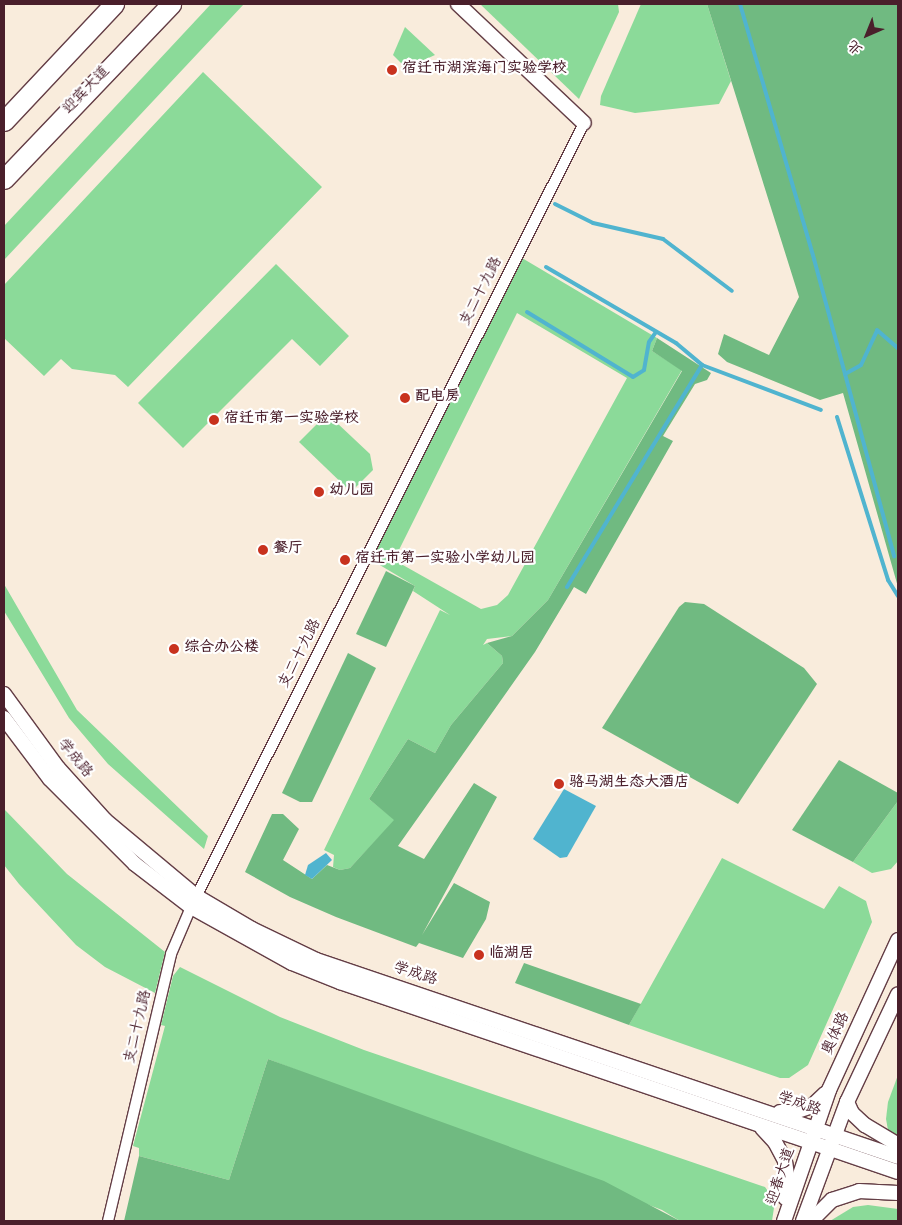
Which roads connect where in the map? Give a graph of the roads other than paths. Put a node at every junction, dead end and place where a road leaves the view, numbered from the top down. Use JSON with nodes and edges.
{"nodes":[{"id":1,"x":114,"y":4,"type":"edge"},
{"id":2,"x":171,"y":4,"type":"edge"},
{"id":3,"x":458,"y":4,"type":"edge"},
{"id":4,"x":4,"y":121,"type":"edge"},
{"id":5,"x":584,"y":124,"type":"joint"},
{"id":6,"x":4,"y":179,"type":"edge"},
{"id":7,"x":4,"y":694,"type":"edge"},
{"id":8,"x":4,"y":718,"type":"edge"},
{"id":9,"x":194,"y":902,"type":"junction"},
{"id":10,"x":898,"y":940,"type":"edge"},
{"id":11,"x":898,"y":994,"type":"edge"},
{"id":12,"x":829,"y":1090,"type":"junction"},
{"id":13,"x":847,"y":1102,"type":"junction"},
{"id":14,"x":768,"y":1111,"type":"junction"},
{"id":15,"x":760,"y":1126,"type":"junction"},
{"id":16,"x":815,"y":1127,"type":"junction"},
{"id":17,"x":835,"y":1134,"type":"junction"},
{"id":18,"x":810,"y":1143,"type":"junction"},
{"id":19,"x":898,"y":1145,"type":"edge"},
{"id":20,"x":829,"y":1149,"type":"junction"},
{"id":21,"x":898,"y":1157,"type":"edge"},
{"id":22,"x":898,"y":1172,"type":"edge"},
{"id":23,"x":898,"y":1193,"type":"edge"},
{"id":24,"x":108,"y":1221,"type":"edge"},
{"id":25,"x":782,"y":1221,"type":"edge"},
{"id":26,"x":803,"y":1221,"type":"edge"},
{"id":27,"x":811,"y":1221,"type":"edge"}],
"edges":[{"from":1,"to":4,"type":"highway"},
{"from":2,"to":6,"type":"highway","name":"迎宾大道"},
{"from":3,"to":5,"type":"main road"},
{"from":5,"to":9,"type":"street","name":"支二十九路"},
{"from":7,"to":9,"type":"main road","name":"学成路"},
{"from":8,"to":9,"type":"main road","name":"学成路"},
{"from":9,"to":14,"type":"main road","name":"学成路"},
{"from":9,"to":15,"type":"main road","name":"学成路"},
{"from":9,"to":24,"type":"street","name":"支二十九路"},
{"from":10,"to":12,"type":"main road","name":"奥体路"},
{"from":11,"to":13,"type":"main road"},
{"from":12,"to":14,"type":"main road"},
{"from":12,"to":16,"type":"main road","name":"奥体路"},
{"from":13,"to":17,"type":"main road"},
{"from":13,"to":19,"type":"main road"},
{"from":14,"to":16,"type":"main road","name":"学成路"},
{"from":15,"to":18,"type":"main road","name":"学成路"},
{"from":15,"to":25,"type":"main road"},
{"from":16,"to":17,"type":"main road","name":"学成路"},
{"from":16,"to":18,"type":"main road","name":"奥体路"},
{"from":17,"to":20,"type":"main road"},
{"from":17,"to":21,"type":"main road","name":"学成路"},
{"from":18,"to":20,"type":"main road","name":"学成路"},
{"from":18,"to":25,"type":"main road","name":"迎春大道"},
{"from":20,"to":22,"type":"main road","name":"学成路"},
{"from":20,"to":26,"type":"main road"},
{"from":23,"to":27,"type":"main road"}]}
